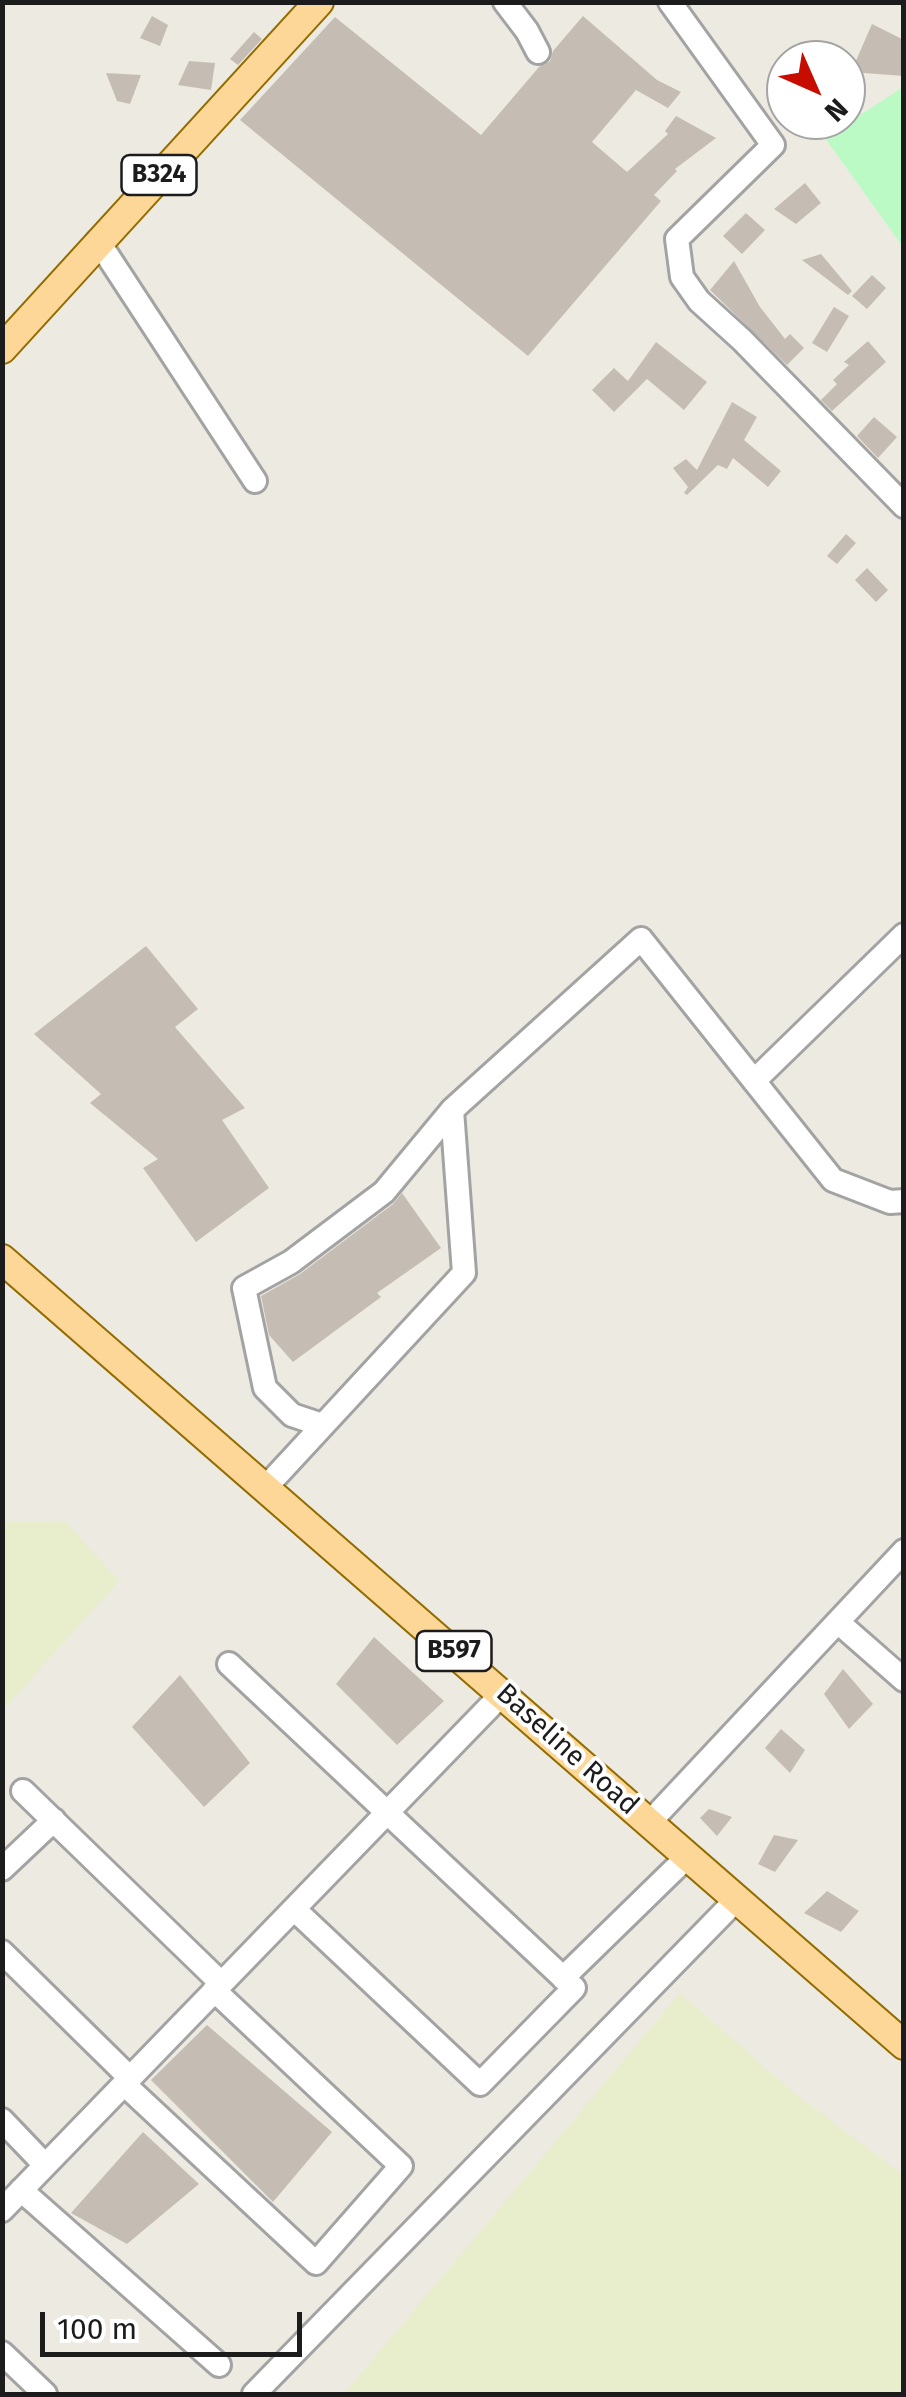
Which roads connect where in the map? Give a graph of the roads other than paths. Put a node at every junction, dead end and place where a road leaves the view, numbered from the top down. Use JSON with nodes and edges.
{"nodes":[{"id":1,"x":318,"y":2,"type":"edge"},
{"id":2,"x":505,"y":2,"type":"edge"},
{"id":3,"x":670,"y":2,"type":"edge"},
{"id":4,"x":538,"y":52,"type":"dead end"},
{"id":5,"x":98,"y":241,"type":"junction"},
{"id":6,"x":2,"y":349,"type":"edge"},
{"id":7,"x":255,"y":481,"type":"dead end"},
{"id":8,"x":904,"y":506,"type":"edge"},
{"id":9,"x":904,"y":935,"type":"edge"},
{"id":10,"x":754,"y":1081,"type":"junction"},
{"id":11,"x":452,"y":1110,"type":"junction"},
{"id":12,"x":904,"y":1200,"type":"edge"},
{"id":13,"x":2,"y":1258,"type":"edge"},
{"id":14,"x":322,"y":1426,"type":"junction"},
{"id":15,"x":266,"y":1487,"type":"junction"},
{"id":16,"x":904,"y":1551,"type":"edge"},
{"id":17,"x":839,"y":1622,"type":"junction"},
{"id":18,"x":229,"y":1664,"type":"dead end"},
{"id":19,"x":904,"y":1680,"type":"edge"},
{"id":20,"x":503,"y":1693,"type":"junction"},
{"id":21,"x":23,"y":1790,"type":"dead end"},
{"id":22,"x":388,"y":1811,"type":"junction"},
{"id":23,"x":54,"y":1820,"type":"junction"},
{"id":24,"x":648,"y":1823,"type":"junction"},
{"id":25,"x":686,"y":1858,"type":"junction"},
{"id":26,"x":2,"y":1869,"type":"edge"},
{"id":27,"x":736,"y":1900,"type":"junction"},
{"id":28,"x":294,"y":1909,"type":"junction"},
{"id":29,"x":2,"y":1952,"type":"edge"},
{"id":30,"x":564,"y":1978,"type":"junction"},
{"id":31,"x":218,"y":1987,"type":"junction"},
{"id":32,"x":904,"y":2045,"type":"edge"},
{"id":33,"x":127,"y":2081,"type":"junction"},
{"id":34,"x":2,"y":2120,"type":"edge"},
{"id":35,"x":45,"y":2165,"type":"junction"},
{"id":36,"x":21,"y":2190,"type":"junction"},
{"id":37,"x":2,"y":2210,"type":"edge"},
{"id":38,"x":2,"y":2353,"type":"edge"},
{"id":39,"x":219,"y":2365,"type":"dead end"},
{"id":40,"x":46,"y":2394,"type":"edge"},
{"id":41,"x":254,"y":2394,"type":"edge"}],
"edges":[{"from":1,"to":5,"type":"main road","number":"B324"},
{"from":2,"to":4,"type":"street"},
{"from":3,"to":8,"type":"street"},
{"from":5,"to":6,"type":"main road","number":"B324"},
{"from":5,"to":7,"type":"street"},
{"from":9,"to":10,"type":"street"},
{"from":10,"to":11,"type":"street"},
{"from":10,"to":12,"type":"street"},
{"from":11,"to":14,"type":"street"},
{"from":11,"to":14,"type":"street"},
{"from":13,"to":15,"type":"main road","name":"Baseline Road","number":"B597"},
{"from":14,"to":15,"type":"street"},
{"from":15,"to":20,"type":"main road","name":"Baseline Road","number":"B597"},
{"from":16,"to":17,"type":"street"},
{"from":17,"to":19,"type":"street"},
{"from":17,"to":24,"type":"street"},
{"from":18,"to":22,"type":"street"},
{"from":20,"to":22,"type":"street"},
{"from":20,"to":24,"type":"main road","name":"Baseline Road","number":"B597"},
{"from":21,"to":23,"type":"street"},
{"from":22,"to":28,"type":"street"},
{"from":22,"to":30,"type":"street"},
{"from":23,"to":26,"type":"street"},
{"from":23,"to":31,"type":"street"},
{"from":24,"to":25,"type":"main road","name":"Baseline Road","number":"B597"},
{"from":25,"to":27,"type":"main road","name":"Baseline Road","number":"B597"},
{"from":25,"to":30,"type":"street"},
{"from":27,"to":32,"type":"main road","name":"Baseline Road","number":"B597"},
{"from":27,"to":41,"type":"street"},
{"from":28,"to":30,"type":"street"},
{"from":28,"to":31,"type":"street"},
{"from":29,"to":33,"type":"street"},
{"from":31,"to":33,"type":"street"},
{"from":31,"to":33,"type":"street"},
{"from":33,"to":35,"type":"street"},
{"from":34,"to":35,"type":"street"},
{"from":35,"to":36,"type":"street"},
{"from":36,"to":37,"type":"street"},
{"from":36,"to":39,"type":"street"},
{"from":38,"to":40,"type":"street"}]}
